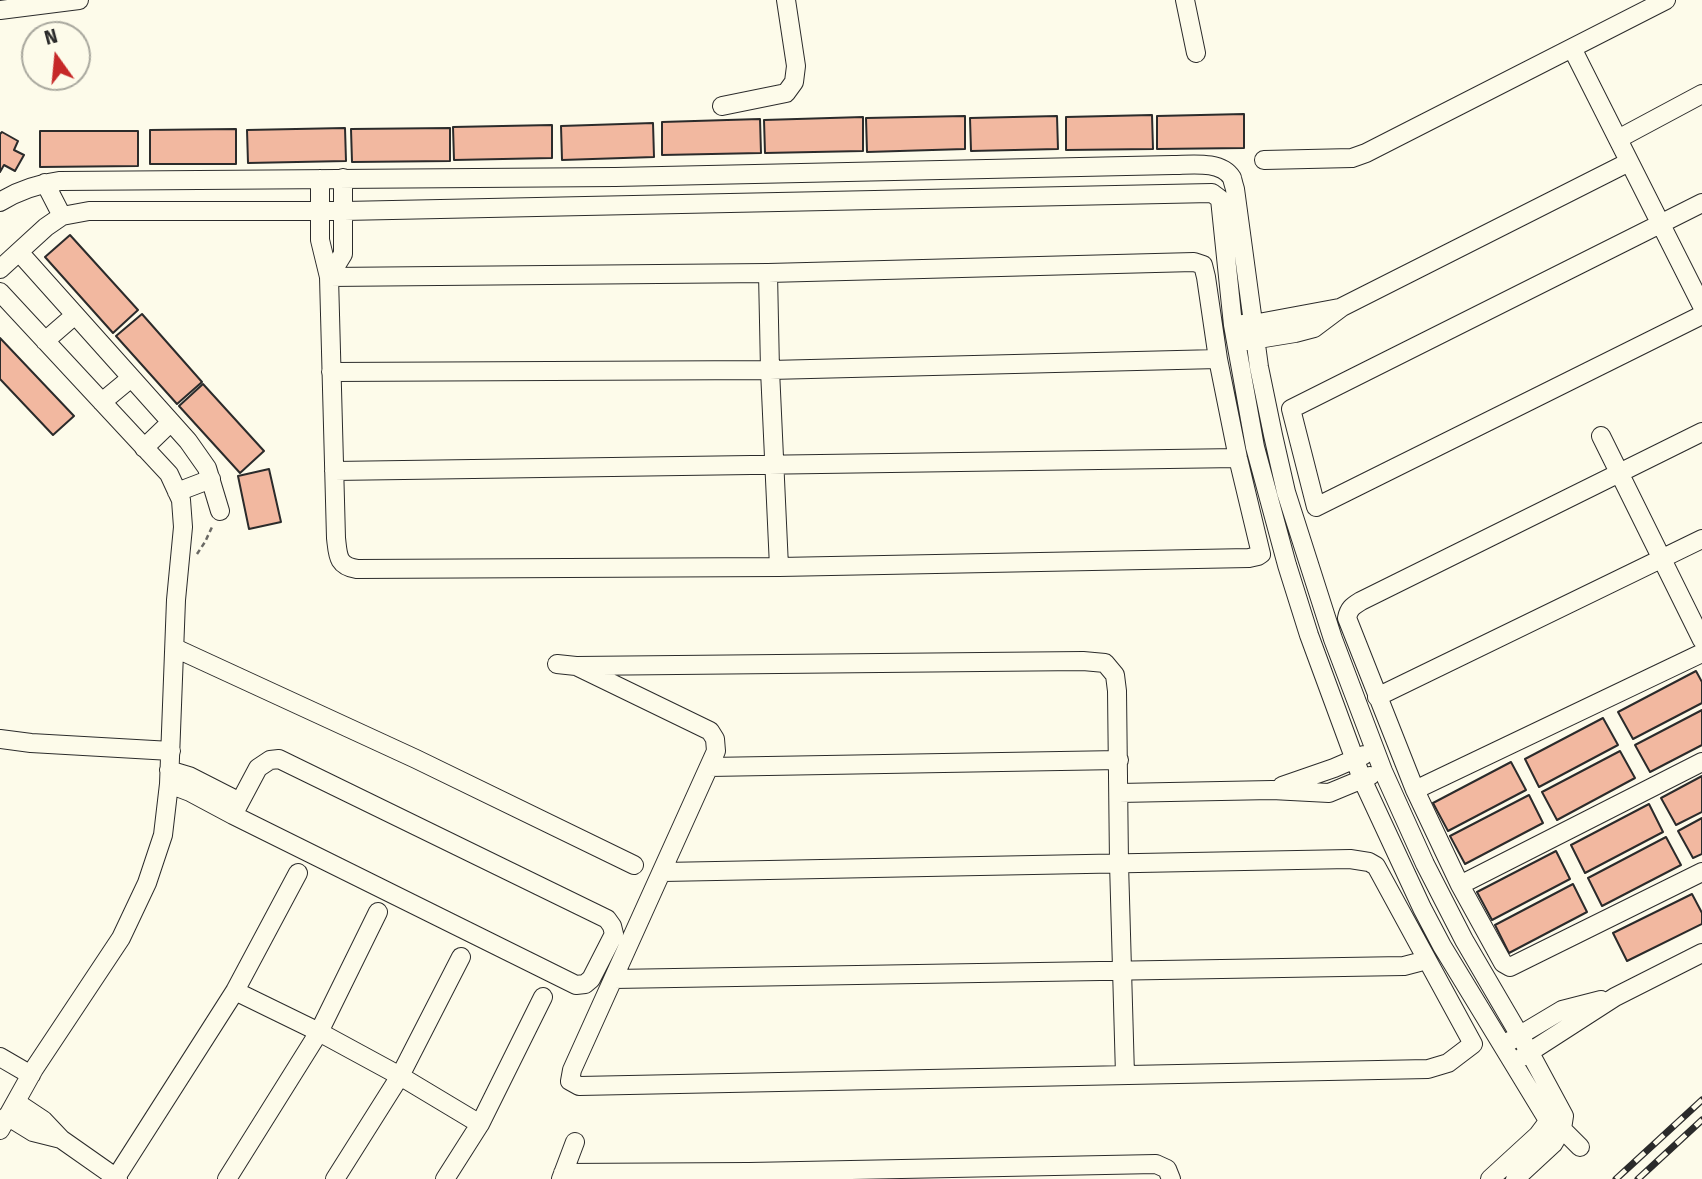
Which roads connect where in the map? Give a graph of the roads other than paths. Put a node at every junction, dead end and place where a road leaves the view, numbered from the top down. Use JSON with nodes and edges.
{"nodes":[{"id":1,"x":79,"y":0,"type":"edge"},
{"id":2,"x":786,"y":0,"type":"edge"},
{"id":3,"x":1185,"y":0,"type":"edge"},
{"id":4,"x":1666,"y":0,"type":"edge"},
{"id":5,"x":0,"y":10,"type":"edge"},
{"id":6,"x":1572,"y":48,"type":"junction"},
{"id":7,"x":1196,"y":53,"type":"dead end"},
{"id":8,"x":1702,"y":94,"type":"edge"},
{"id":9,"x":722,"y":106,"type":"dead end"},
{"id":10,"x":1618,"y":139,"type":"junction"},
{"id":11,"x":1264,"y":160,"type":"dead end"},
{"id":12,"x":1629,"y":162,"type":"junction"},
{"id":13,"x":1213,"y":166,"type":"junction"},
{"id":14,"x":920,"y":170,"type":"junction"},
{"id":15,"x":615,"y":177,"type":"junction"},
{"id":16,"x":320,"y":178,"type":"junction"},
{"id":17,"x":343,"y":178,"type":"junction"},
{"id":18,"x":45,"y":183,"type":"junction"},
{"id":19,"x":1203,"y":192,"type":"junction"},
{"id":20,"x":920,"y":198,"type":"junction"},
{"id":21,"x":0,"y":202,"type":"edge"},
{"id":22,"x":1702,"y":203,"type":"edge"},
{"id":23,"x":617,"y":204,"type":"junction"},
{"id":24,"x":320,"y":211,"type":"junction"},
{"id":25,"x":344,"y":211,"type":"junction"},
{"id":26,"x":62,"y":216,"type":"junction"},
{"id":27,"x":1661,"y":224,"type":"junction"},
{"id":28,"x":19,"y":252,"type":"junction"},
{"id":29,"x":0,"y":269,"type":"edge"},
{"id":30,"x":768,"y":273,"type":"junction"},
{"id":31,"x":329,"y":278,"type":"junction"},
{"id":32,"x":0,"y":292,"type":"edge"},
{"id":33,"x":1702,"y":306,"type":"edge"},
{"id":34,"x":75,"y":315,"type":"junction"},
{"id":35,"x":1702,"y":315,"type":"edge"},
{"id":36,"x":1254,"y":332,"type":"junction"},
{"id":37,"x":1234,"y":334,"type":"junction"},
{"id":38,"x":45,"y":341,"type":"junction"},
{"id":39,"x":1218,"y":359,"type":"junction"},
{"id":40,"x":770,"y":370,"type":"junction"},
{"id":41,"x":331,"y":372,"type":"junction"},
{"id":42,"x":131,"y":378,"type":"junction"},
{"id":43,"x":102,"y":402,"type":"junction"},
{"id":44,"x":171,"y":422,"type":"junction"},
{"id":45,"x":1702,"y":432,"type":"edge"},
{"id":46,"x":1601,"y":436,"type":"dead end"},
{"id":47,"x":144,"y":448,"type":"junction"},
{"id":48,"x":1238,"y":458,"type":"junction"},
{"id":49,"x":774,"y":465,"type":"junction"},
{"id":50,"x":334,"y":471,"type":"junction"},
{"id":51,"x":1619,"y":474,"type":"junction"},
{"id":52,"x":211,"y":479,"type":"junction"},
{"id":53,"x":177,"y":492,"type":"junction"},
{"id":54,"x":220,"y":511,"type":"dead end"},
{"id":55,"x":1702,"y":539,"type":"edge"},
{"id":56,"x":1306,"y":558,"type":"junction"},
{"id":57,"x":1662,"y":559,"type":"junction"},
{"id":58,"x":1287,"y":565,"type":"junction"},
{"id":59,"x":779,"y":568,"type":"junction"},
{"id":60,"x":1702,"y":640,"type":"edge"},
{"id":61,"x":174,"y":648,"type":"junction"},
{"id":62,"x":1702,"y":653,"type":"edge"},
{"id":63,"x":557,"y":664,"type":"dead end"},
{"id":64,"x":576,"y":666,"type":"junction"},
{"id":65,"x":1377,"y":697,"type":"junction"},
{"id":66,"x":0,"y":739,"type":"edge"},
{"id":67,"x":1376,"y":750,"type":"junction"},
{"id":68,"x":171,"y":751,"type":"junction"},
{"id":69,"x":1354,"y":759,"type":"junction"},
{"id":70,"x":1119,"y":760,"type":"junction"},
{"id":71,"x":1702,"y":762,"type":"edge"},
{"id":72,"x":709,"y":767,"type":"junction"},
{"id":73,"x":1384,"y":771,"type":"junction"},
{"id":74,"x":169,"y":777,"type":"junction"},
{"id":75,"x":1362,"y":779,"type":"junction"},
{"id":76,"x":1272,"y":790,"type":"junction"},
{"id":77,"x":1415,"y":790,"type":"junction"},
{"id":78,"x":1119,"y":793,"type":"junction"},
{"id":79,"x":237,"y":808,"type":"junction"},
{"id":80,"x":1119,"y":863,"type":"junction"},
{"id":81,"x":635,"y":865,"type":"dead end"},
{"id":82,"x":663,"y":872,"type":"junction"},
{"id":83,"x":1702,"y":872,"type":"edge"},
{"id":84,"x":298,"y":873,"type":"dead end"},
{"id":85,"x":1460,"y":885,"type":"junction"},
{"id":86,"x":378,"y":912,"type":"dead end"},
{"id":87,"x":1702,"y":953,"type":"edge"},
{"id":88,"x":461,"y":957,"type":"dead end"},
{"id":89,"x":1427,"y":960,"type":"junction"},
{"id":90,"x":1122,"y":970,"type":"junction"},
{"id":91,"x":614,"y":979,"type":"junction"},
{"id":92,"x":235,"y":991,"type":"junction"},
{"id":93,"x":1615,"y":996,"type":"junction"},
{"id":94,"x":542,"y":997,"type":"dead end"},
{"id":95,"x":319,"y":1031,"type":"junction"},
{"id":96,"x":1520,"y":1035,"type":"junction"},
{"id":97,"x":1502,"y":1045,"type":"junction"},
{"id":98,"x":1530,"y":1053,"type":"junction"},
{"id":99,"x":0,"y":1057,"type":"edge"},
{"id":100,"x":1513,"y":1063,"type":"junction"},
{"id":101,"x":31,"y":1075,"type":"junction"},
{"id":102,"x":1125,"y":1075,"type":"junction"},
{"id":103,"x":400,"y":1076,"type":"junction"},
{"id":104,"x":8,"y":1116,"type":"edge"},
{"id":105,"x":480,"y":1124,"type":"junction"},
{"id":106,"x":1554,"y":1126,"type":"junction"},
{"id":107,"x":575,"y":1142,"type":"dead end"},
{"id":108,"x":1580,"y":1147,"type":"dead end"},
{"id":109,"x":562,"y":1176,"type":"edge"},
{"id":110,"x":749,"y":1176,"type":"edge"},
{"id":111,"x":116,"y":1179,"type":"edge"},
{"id":112,"x":228,"y":1179,"type":"edge"},
{"id":113,"x":335,"y":1179,"type":"edge"},
{"id":114,"x":445,"y":1179,"type":"edge"},
{"id":115,"x":1171,"y":1179,"type":"edge"},
{"id":116,"x":1490,"y":1179,"type":"edge"},
{"id":117,"x":1515,"y":1179,"type":"edge"}],
"edges":[{"from":1,"to":5,"type":"street"},
{"from":2,"to":9,"type":"street"},
{"from":3,"to":7,"type":"street"},
{"from":4,"to":6,"type":"street"},
{"from":6,"to":10,"type":"street"},
{"from":6,"to":11,"type":"street"},
{"from":8,"to":10,"type":"street"},
{"from":10,"to":12,"type":"street"},
{"from":12,"to":27,"type":"street"},
{"from":12,"to":36,"type":"street"},
{"from":13,"to":14,"type":"street"},
{"from":13,"to":19,"type":"street"},
{"from":13,"to":36,"type":"street"},
{"from":14,"to":15,"type":"street"},
{"from":14,"to":20,"type":"street"},
{"from":15,"to":17,"type":"street"},
{"from":15,"to":23,"type":"street"},
{"from":16,"to":17,"type":"street"},
{"from":16,"to":18,"type":"street"},
{"from":16,"to":24,"type":"street"},
{"from":17,"to":25,"type":"street"},
{"from":18,"to":21,"type":"street"},
{"from":18,"to":26,"type":"street"},
{"from":19,"to":20,"type":"street"},
{"from":19,"to":37,"type":"street"},
{"from":20,"to":23,"type":"street"},
{"from":22,"to":27,"type":"street"},
{"from":23,"to":25,"type":"street"},
{"from":24,"to":25,"type":"street"},
{"from":24,"to":26,"type":"street"},
{"from":24,"to":31,"type":"street"},
{"from":25,"to":31,"type":"street"},
{"from":26,"to":28,"type":"street"},
{"from":27,"to":33,"type":"street"},
{"from":27,"to":35,"type":"street"},
{"from":28,"to":29,"type":"street"},
{"from":28,"to":34,"type":"street"},
{"from":30,"to":31,"type":"street"},
{"from":30,"to":39,"type":"street"},
{"from":30,"to":40,"type":"street"},
{"from":31,"to":41,"type":"street"},
{"from":32,"to":38,"type":"street"},
{"from":34,"to":38,"type":"street"},
{"from":34,"to":42,"type":"street"},
{"from":36,"to":37,"type":"street"},
{"from":36,"to":56,"type":"street"},
{"from":37,"to":58,"type":"street"},
{"from":38,"to":43,"type":"street"},
{"from":39,"to":40,"type":"street"},
{"from":39,"to":48,"type":"street"},
{"from":40,"to":41,"type":"street"},
{"from":40,"to":49,"type":"street"},
{"from":41,"to":50,"type":"street"},
{"from":42,"to":43,"type":"street"},
{"from":42,"to":44,"type":"street"},
{"from":43,"to":47,"type":"street"},
{"from":44,"to":47,"type":"street"},
{"from":44,"to":52,"type":"street"},
{"from":45,"to":51,"type":"street"},
{"from":46,"to":51,"type":"street"},
{"from":47,"to":53,"type":"street"},
{"from":48,"to":49,"type":"street"},
{"from":48,"to":59,"type":"street"},
{"from":49,"to":50,"type":"street"},
{"from":49,"to":59,"type":"street"},
{"from":50,"to":59,"type":"street"},
{"from":51,"to":57,"type":"street"},
{"from":51,"to":65,"type":"street"},
{"from":52,"to":53,"type":"street"},
{"from":52,"to":54,"type":"street"},
{"from":53,"to":61,"type":"street"},
{"from":55,"to":57,"type":"street"},
{"from":56,"to":58,"type":"street"},
{"from":56,"to":67,"type":"street"},
{"from":57,"to":60,"type":"street"},
{"from":57,"to":65,"type":"street"},
{"from":58,"to":69,"type":"street"},
{"from":61,"to":68,"type":"street"},
{"from":61,"to":81,"type":"street"},
{"from":62,"to":77,"type":"street"},
{"from":63,"to":64,"type":"street"},
{"from":64,"to":70,"type":"street"},
{"from":64,"to":72,"type":"street"},
{"from":65,"to":77,"type":"street"},
{"from":66,"to":68,"type":"street"},
{"from":67,"to":69,"type":"street"},
{"from":67,"to":73,"type":"street"},
{"from":68,"to":74,"type":"street"},
{"from":69,"to":75,"type":"street"},
{"from":69,"to":76,"type":"street"},
{"from":70,"to":72,"type":"street"},
{"from":70,"to":78,"type":"street"},
{"from":71,"to":85,"type":"street"},
{"from":72,"to":82,"type":"street"},
{"from":73,"to":75,"type":"street"},
{"from":73,"to":96,"type":"street"},
{"from":74,"to":79,"type":"street"},
{"from":74,"to":101,"type":"street"},
{"from":75,"to":76,"type":"street"},
{"from":75,"to":97,"type":"street"},
{"from":76,"to":78,"type":"street"},
{"from":77,"to":85,"type":"street"},
{"from":78,"to":80,"type":"street"},
{"from":79,"to":79,"type":"street"},
{"from":80,"to":82,"type":"street"},
{"from":80,"to":89,"type":"street"},
{"from":80,"to":90,"type":"street"},
{"from":82,"to":91,"type":"street"},
{"from":83,"to":85,"type":"street"},
{"from":84,"to":92,"type":"street"},
{"from":86,"to":95,"type":"street"},
{"from":87,"to":93,"type":"street"},
{"from":88,"to":103,"type":"street"},
{"from":89,"to":90,"type":"street"},
{"from":89,"to":102,"type":"street"},
{"from":90,"to":91,"type":"street"},
{"from":90,"to":102,"type":"street"},
{"from":91,"to":102,"type":"street"},
{"from":92,"to":95,"type":"street"},
{"from":92,"to":111,"type":"street"},
{"from":93,"to":96,"type":"street"},
{"from":93,"to":98,"type":"street"},
{"from":94,"to":105,"type":"street"},
{"from":95,"to":103,"type":"street"},
{"from":95,"to":112,"type":"street"},
{"from":96,"to":97,"type":"street"},
{"from":96,"to":98,"type":"street"},
{"from":97,"to":100,"type":"street"},
{"from":98,"to":100,"type":"street"},
{"from":98,"to":106,"type":"street"},
{"from":99,"to":101,"type":"street"},
{"from":100,"to":106,"type":"street"},
{"from":101,"to":104,"type":"street"},
{"from":103,"to":105,"type":"street"},
{"from":103,"to":113,"type":"street"},
{"from":104,"to":111,"type":"street"},
{"from":105,"to":114,"type":"street"},
{"from":106,"to":108,"type":"street"},
{"from":106,"to":116,"type":"street"},
{"from":106,"to":117,"type":"street"},
{"from":107,"to":109,"type":"street"},
{"from":109,"to":110,"type":"street"},
{"from":110,"to":115,"type":"street"}]}
